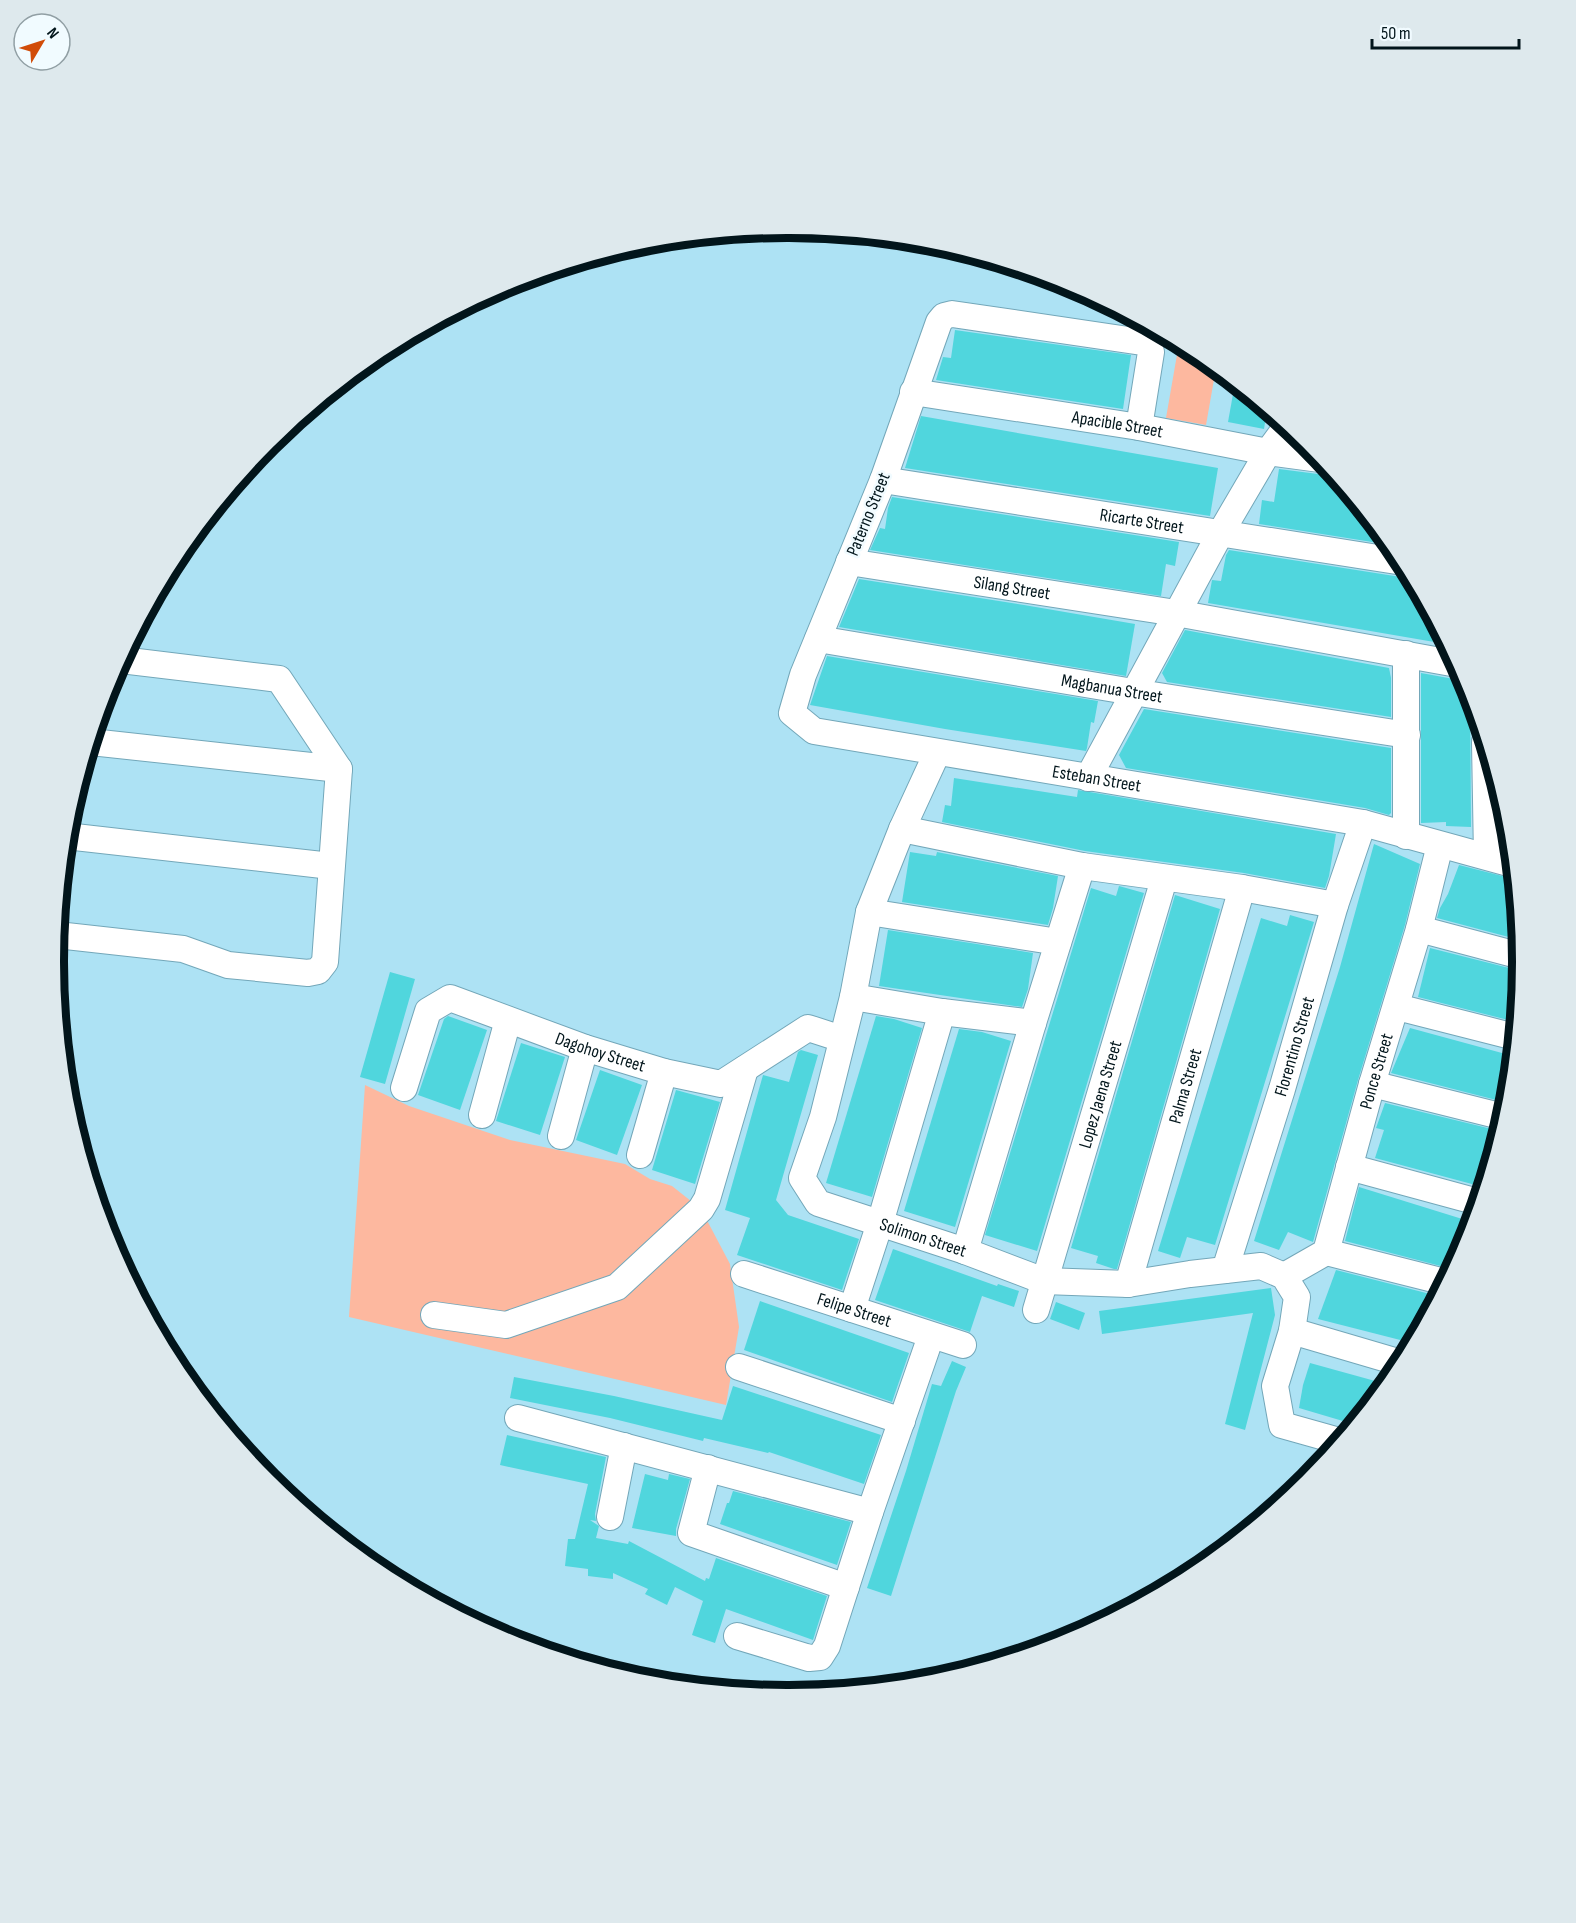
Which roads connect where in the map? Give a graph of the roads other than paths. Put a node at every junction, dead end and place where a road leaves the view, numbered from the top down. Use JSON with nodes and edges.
{"nodes":[{"id":1,"x":914,"y":392,"type":"junction"},
{"id":2,"x":1139,"y":428,"type":"junction"},
{"id":3,"x":1282,"y":433,"type":"edge"},
{"id":4,"x":1268,"y":452,"type":"junction"},
{"id":5,"x":1307,"y":457,"type":"edge"},
{"id":6,"x":883,"y":480,"type":"junction"},
{"id":7,"x":1220,"y":534,"type":"junction"},
{"id":8,"x":1390,"y":560,"type":"edge"},
{"id":9,"x":849,"y":562,"type":"junction"},
{"id":10,"x":1176,"y":613,"type":"junction"},
{"id":11,"x":818,"y":639,"type":"junction"},
{"id":12,"x":1406,"y":654,"type":"junction"},
{"id":13,"x":131,"y":661,"type":"edge"},
{"id":14,"x":1446,"y":662,"type":"edge"},
{"id":15,"x":1133,"y":692,"type":"junction"},
{"id":16,"x":792,"y":713,"type":"joint"},
{"id":17,"x":1407,"y":735,"type":"junction"},
{"id":18,"x":99,"y":743,"type":"edge"},
{"id":19,"x":937,"y":753,"type":"junction"},
{"id":20,"x":339,"y":769,"type":"junction"},
{"id":21,"x":1485,"y":769,"type":"edge"},
{"id":22,"x":1088,"y":778,"type":"junction"},
{"id":23,"x":1363,"y":823,"type":"junction"},
{"id":24,"x":902,"y":829,"type":"junction"},
{"id":25,"x":1406,"y":836,"type":"junction"},
{"id":26,"x":75,"y":837,"type":"edge"},
{"id":27,"x":1440,"y":845,"type":"junction"},
{"id":28,"x":1487,"y":856,"type":"junction"},
{"id":29,"x":1504,"y":861,"type":"edge"},
{"id":30,"x":331,"y":866,"type":"junction"},
{"id":31,"x":1082,"y":866,"type":"junction"},
{"id":32,"x":1164,"y":879,"type":"junction"},
{"id":33,"x":1242,"y":888,"type":"junction"},
{"id":34,"x":1335,"y":905,"type":"junction"},
{"id":35,"x":869,"y":912,"type":"junction"},
{"id":36,"x":1419,"y":929,"type":"junction"},
{"id":37,"x":65,"y":936,"type":"edge"},
{"id":38,"x":1058,"y":942,"type":"junction"},
{"id":39,"x":1512,"y":954,"type":"edge"},
{"id":40,"x":853,"y":998,"type":"junction"},
{"id":41,"x":1397,"y":1007,"type":"junction"},
{"id":42,"x":942,"y":1012,"type":"junction"},
{"id":43,"x":508,"y":1020,"type":"junction"},
{"id":44,"x":1033,"y":1023,"type":"junction"},
{"id":45,"x":1507,"y":1035,"type":"edge"},
{"id":46,"x":842,"y":1039,"type":"junction"},
{"id":47,"x":585,"y":1048,"type":"junction"},
{"id":48,"x":745,"y":1069,"type":"junction"},
{"id":49,"x":664,"y":1072,"type":"junction"},
{"id":50,"x":1372,"y":1084,"type":"junction"},
{"id":51,"x":404,"y":1088,"type":"dead end"},
{"id":52,"x":482,"y":1115,"type":"dead end"},
{"id":53,"x":1495,"y":1115,"type":"edge"},
{"id":54,"x":561,"y":1136,"type":"dead end"},
{"id":55,"x":640,"y":1155,"type":"dead end"},
{"id":56,"x":1349,"y":1167,"type":"junction"},
{"id":57,"x":1471,"y":1200,"type":"edge"},
{"id":58,"x":880,"y":1223,"type":"junction"},
{"id":59,"x":965,"y":1251,"type":"junction"},
{"id":60,"x":1326,"y":1252,"type":"junction"},
{"id":61,"x":1225,"y":1270,"type":"junction"},
{"id":62,"x":744,"y":1274,"type":"dead end"},
{"id":63,"x":1284,"y":1276,"type":"junction"},
{"id":64,"x":1437,"y":1280,"type":"edge"},
{"id":65,"x":1044,"y":1281,"type":"junction"},
{"id":66,"x":1128,"y":1284,"type":"junction"},
{"id":67,"x":852,"y":1309,"type":"junction"},
{"id":68,"x":1036,"y":1310,"type":"dead end"},
{"id":69,"x":434,"y":1315,"type":"dead end"},
{"id":70,"x":1292,"y":1331,"type":"junction"},
{"id":71,"x":931,"y":1336,"type":"junction"},
{"id":72,"x":963,"y":1346,"type":"dead end"},
{"id":73,"x":1392,"y":1360,"type":"edge"},
{"id":74,"x":739,"y":1367,"type":"dead end"},
{"id":75,"x":518,"y":1418,"type":"dead end"},
{"id":76,"x":902,"y":1421,"type":"junction"},
{"id":77,"x":1332,"y":1439,"type":"edge"},
{"id":78,"x":624,"y":1446,"type":"junction"},
{"id":79,"x":708,"y":1468,"type":"junction"},
{"id":80,"x":870,"y":1512,"type":"junction"},
{"id":81,"x":610,"y":1517,"type":"dead end"},
{"id":82,"x":846,"y":1587,"type":"junction"},
{"id":83,"x":737,"y":1636,"type":"dead end"}],
"edges":[{"from":1,"to":2,"type":"street","name":"Apacible Street"},
{"from":1,"to":2,"type":"street","name":"Paterno Street"},
{"from":1,"to":6,"type":"street","name":"Paterno Street"},
{"from":2,"to":4,"type":"street","name":"Apacible Street"},
{"from":3,"to":4,"type":"street"},
{"from":4,"to":5,"type":"street","name":"Apacible Street"},
{"from":4,"to":7,"type":"street"},
{"from":6,"to":7,"type":"street","name":"Ricarte Street"},
{"from":6,"to":9,"type":"street","name":"Paterno Street"},
{"from":7,"to":8,"type":"street","name":"Ricarte Street"},
{"from":7,"to":10,"type":"street"},
{"from":9,"to":10,"type":"street","name":"Silang Street"},
{"from":9,"to":11,"type":"street","name":"Paterno Street"},
{"from":10,"to":12,"type":"street","name":"Silang Street"},
{"from":10,"to":15,"type":"street"},
{"from":11,"to":15,"type":"street","name":"Magbanua Street"},
{"from":11,"to":16,"type":"street","name":"Paterno Street"},
{"from":12,"to":14,"type":"street","name":"Silang Street"},
{"from":12,"to":17,"type":"street"},
{"from":13,"to":20,"type":"street"},
{"from":15,"to":17,"type":"street","name":"Magbanua Street"},
{"from":15,"to":22,"type":"street"},
{"from":16,"to":19,"type":"street","name":"Esteban Street"},
{"from":17,"to":25,"type":"street"},
{"from":18,"to":20,"type":"street"},
{"from":19,"to":22,"type":"street","name":"Esteban Street"},
{"from":19,"to":24,"type":"street","name":"Solimon Street"},
{"from":20,"to":30,"type":"street"},
{"from":21,"to":28,"type":"street"},
{"from":22,"to":23,"type":"street","name":"Esteban Street"},
{"from":23,"to":25,"type":"street","name":"Esteban Street"},
{"from":23,"to":34,"type":"street","name":"Florentino Street"},
{"from":24,"to":31,"type":"street"},
{"from":24,"to":35,"type":"street","name":"Solimon Street"},
{"from":25,"to":27,"type":"street","name":"Esteban Street"},
{"from":26,"to":30,"type":"street"},
{"from":27,"to":28,"type":"street","name":"Esteban Street"},
{"from":27,"to":36,"type":"street","name":"Ponce Street"},
{"from":28,"to":29,"type":"street","name":"Esteban Street"},
{"from":30,"to":37,"type":"street"},
{"from":31,"to":32,"type":"street"},
{"from":31,"to":38,"type":"street"},
{"from":32,"to":33,"type":"street"},
{"from":32,"to":65,"type":"street","name":"Lopez Jaena Street"},
{"from":33,"to":34,"type":"street"},
{"from":33,"to":66,"type":"street","name":"Palma Street"},
{"from":34,"to":61,"type":"street","name":"Florentino Street"},
{"from":35,"to":38,"type":"street"},
{"from":35,"to":40,"type":"street","name":"Solimon Street"},
{"from":36,"to":39,"type":"street"},
{"from":36,"to":41,"type":"street","name":"Ponce Street"},
{"from":38,"to":44,"type":"street"},
{"from":40,"to":42,"type":"street"},
{"from":40,"to":46,"type":"street","name":"Solimon Street"},
{"from":41,"to":45,"type":"street"},
{"from":41,"to":50,"type":"street","name":"Ponce Street"},
{"from":42,"to":44,"type":"street"},
{"from":42,"to":58,"type":"street"},
{"from":43,"to":47,"type":"street","name":"Dagohoy Street"},
{"from":43,"to":51,"type":"street","name":"Dagohoy Street"},
{"from":43,"to":52,"type":"street"},
{"from":44,"to":59,"type":"street"},
{"from":46,"to":48,"type":"street","name":"Dagohoy Street"},
{"from":46,"to":58,"type":"street","name":"Solimon Street"},
{"from":47,"to":49,"type":"street","name":"Dagohoy Street"},
{"from":47,"to":54,"type":"street"},
{"from":48,"to":49,"type":"street","name":"Dagohoy Street"},
{"from":48,"to":69,"type":"street"},
{"from":49,"to":55,"type":"street"},
{"from":50,"to":53,"type":"street"},
{"from":50,"to":56,"type":"street","name":"Ponce Street"},
{"from":56,"to":57,"type":"street"},
{"from":56,"to":60,"type":"street","name":"Ponce Street"},
{"from":58,"to":59,"type":"street","name":"Solimon Street"},
{"from":58,"to":67,"type":"street"},
{"from":59,"to":65,"type":"street","name":"Solimon Street"},
{"from":60,"to":63,"type":"street"},
{"from":60,"to":64,"type":"street"},
{"from":61,"to":63,"type":"street","name":"Solimon Street"},
{"from":61,"to":66,"type":"street","name":"Solimon Street"},
{"from":62,"to":67,"type":"street","name":"Felipe Street"},
{"from":63,"to":70,"type":"street"},
{"from":65,"to":66,"type":"street","name":"Solimon Street"},
{"from":65,"to":68,"type":"street","name":"Lopez Jaena Street"},
{"from":67,"to":71,"type":"street","name":"Felipe Street"},
{"from":70,"to":73,"type":"street"},
{"from":70,"to":77,"type":"street"},
{"from":71,"to":72,"type":"street","name":"Felipe Street"},
{"from":71,"to":76,"type":"street"},
{"from":74,"to":76,"type":"street"},
{"from":75,"to":78,"type":"street"},
{"from":76,"to":80,"type":"street"},
{"from":78,"to":79,"type":"street"},
{"from":78,"to":81,"type":"street"},
{"from":79,"to":80,"type":"street"},
{"from":79,"to":82,"type":"street"},
{"from":80,"to":82,"type":"street"},
{"from":82,"to":83,"type":"street"}]}
